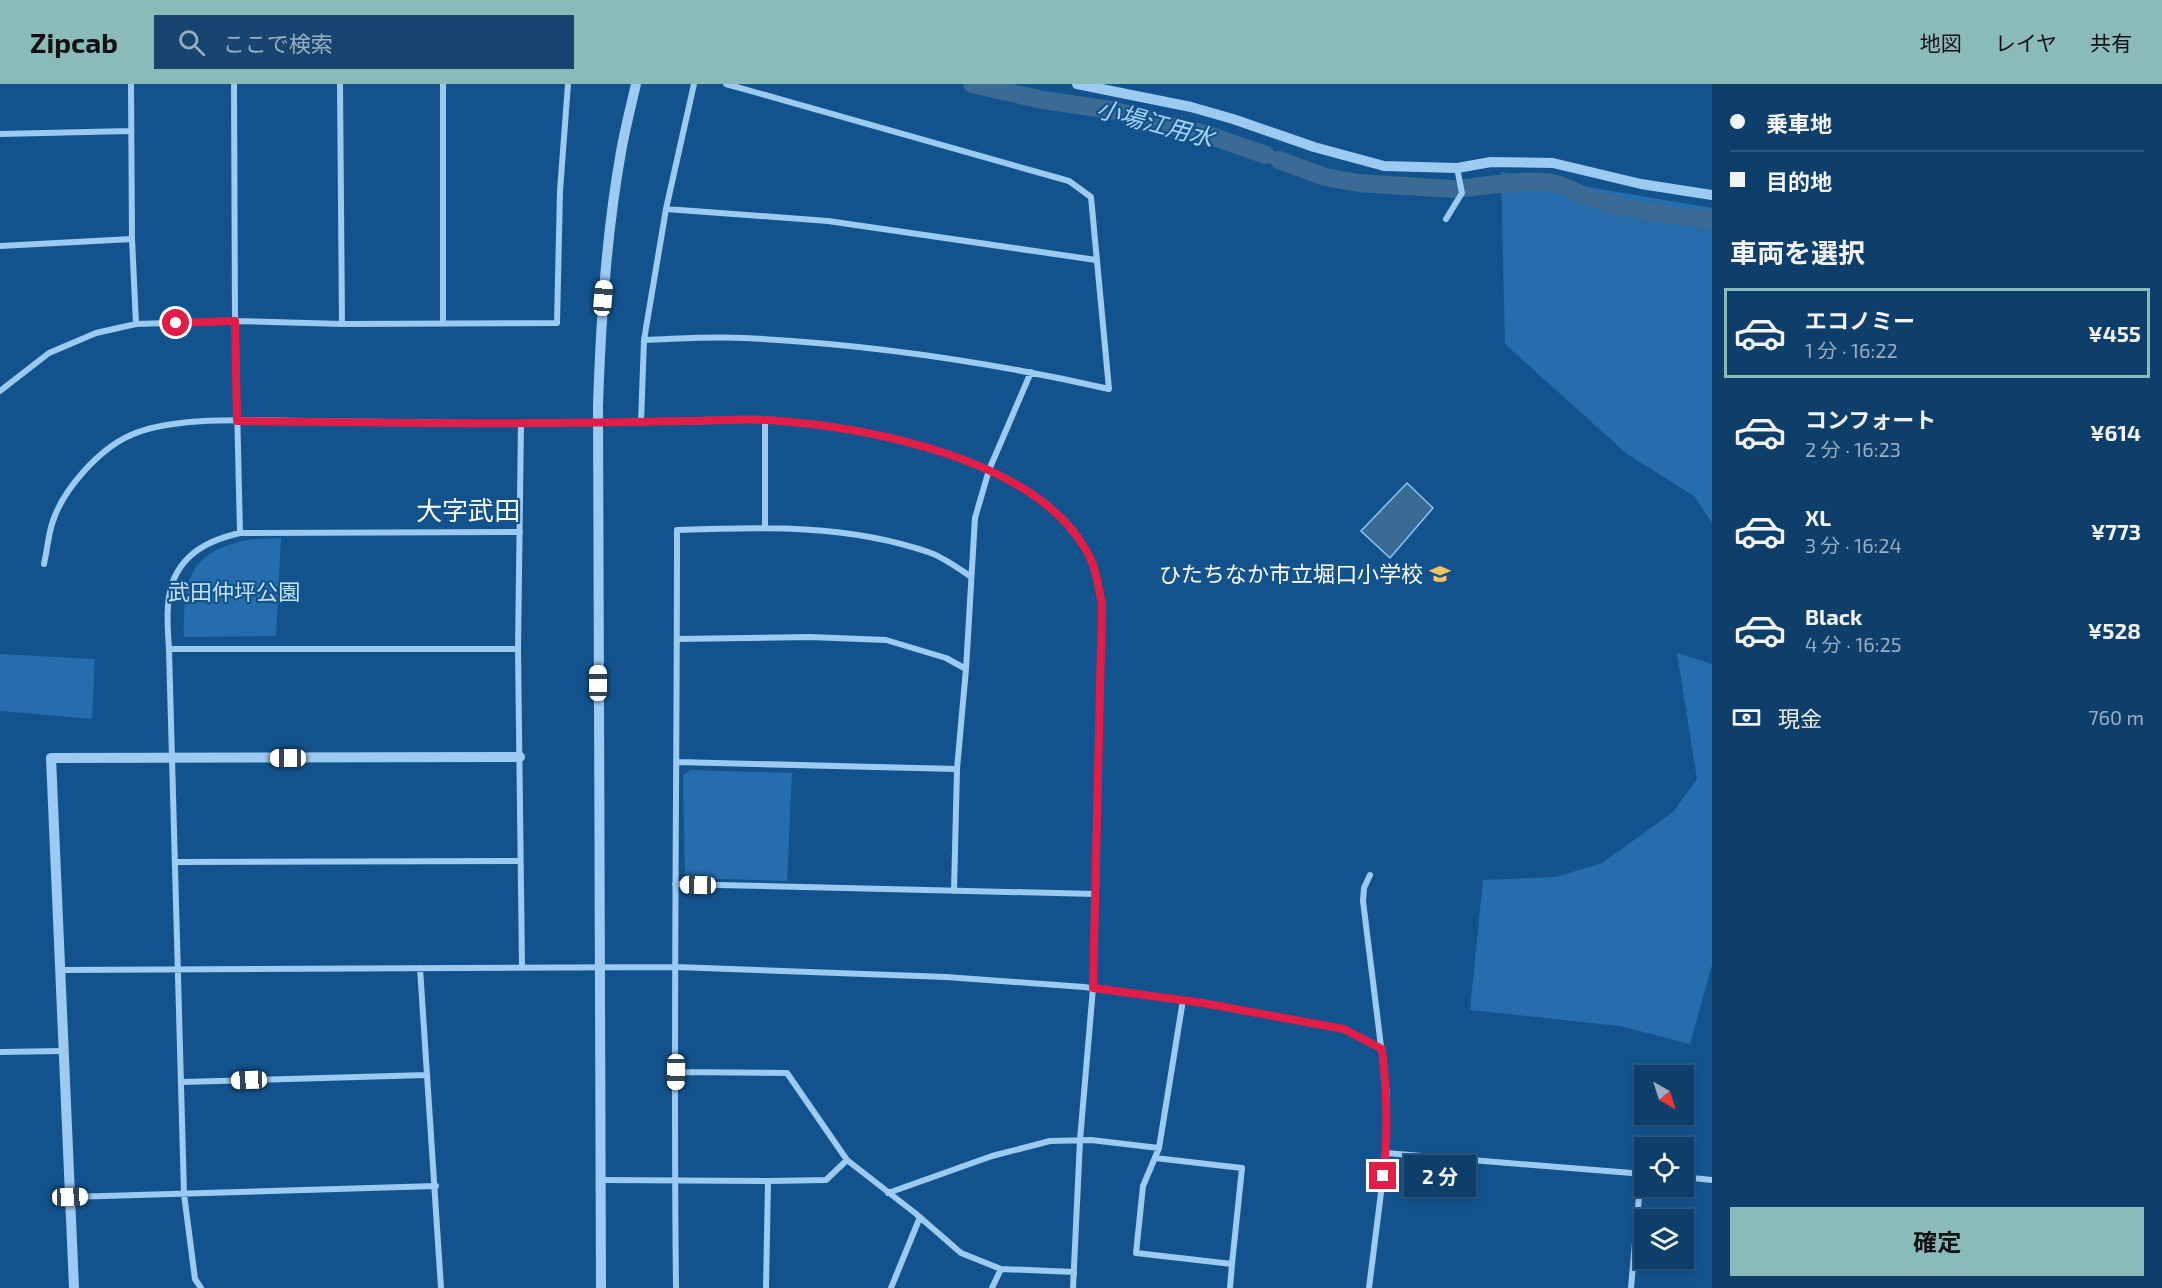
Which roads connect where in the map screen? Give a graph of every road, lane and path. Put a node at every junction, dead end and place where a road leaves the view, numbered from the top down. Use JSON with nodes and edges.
{"nodes":[{"id":1,"x":131,"y":84,"type":"edge"},
{"id":2,"x":234,"y":84,"type":"edge"},
{"id":3,"x":340,"y":84,"type":"edge"},
{"id":4,"x":443,"y":84,"type":"edge"},
{"id":5,"x":568,"y":84,"type":"edge"},
{"id":6,"x":636,"y":84,"type":"edge"},
{"id":7,"x":694,"y":84,"type":"edge"},
{"id":8,"x":726,"y":84,"type":"edge"},
{"id":9,"x":1077,"y":84,"type":"edge"},
{"id":10,"x":131,"y":131,"type":"junction"},
{"id":11,"x":0,"y":135,"type":"edge"},
{"id":12,"x":1457,"y":168,"type":"junction"},
{"id":13,"x":1712,"y":195,"type":"edge"},
{"id":14,"x":666,"y":209,"type":"junction"},
{"id":15,"x":1446,"y":219,"type":"dead end"},
{"id":16,"x":132,"y":239,"type":"junction"},
{"id":17,"x":0,"y":246,"type":"edge"},
{"id":18,"x":1096,"y":260,"type":"junction"},
{"id":19,"x":235,"y":321,"type":"junction"},
{"id":20,"x":443,"y":323,"type":"junction"},
{"id":21,"x":136,"y":324,"type":"junction"},
{"id":22,"x":342,"y":324,"type":"junction"},
{"id":23,"x":644,"y":340,"type":"junction"},
{"id":24,"x":1031,"y":372,"type":"junction"},
{"id":25,"x":0,"y":391,"type":"edge"},
{"id":26,"x":765,"y":420,"type":"junction"},
{"id":27,"x":237,"y":421,"type":"junction"},
{"id":28,"x":641,"y":422,"type":"junction"},
{"id":29,"x":521,"y":423,"type":"junction"},
{"id":30,"x":988,"y":470,"type":"junction"},
{"id":31,"x":765,"y":527,"type":"junction"},
{"id":32,"x":520,"y":532,"type":"junction"},
{"id":33,"x":240,"y":533,"type":"junction"},
{"id":34,"x":44,"y":564,"type":"dead end"},
{"id":35,"x":970,"y":576,"type":"junction"},
{"id":36,"x":677,"y":639,"type":"junction"},
{"id":37,"x":168,"y":649,"type":"junction"},
{"id":38,"x":518,"y":649,"type":"junction"},
{"id":39,"x":966,"y":669,"type":"junction"},
{"id":40,"x":520,"y":757,"type":"junction"},
{"id":41,"x":171,"y":759,"type":"junction"},
{"id":42,"x":677,"y":762,"type":"junction"},
{"id":43,"x":957,"y":769,"type":"junction"},
{"id":44,"x":520,"y":861,"type":"junction"},
{"id":45,"x":176,"y":862,"type":"junction"},
{"id":46,"x":1370,"y":875,"type":"dead end"},
{"id":47,"x":675,"y":884,"type":"junction"},
{"id":48,"x":954,"y":891,"type":"junction"},
{"id":49,"x":1096,"y":894,"type":"junction"},
{"id":50,"x":522,"y":967,"type":"junction"},
{"id":51,"x":600,"y":967,"type":"junction"},
{"id":52,"x":177,"y":968,"type":"junction"},
{"id":53,"x":420,"y":968,"type":"junction"},
{"id":54,"x":676,"y":968,"type":"junction"},
{"id":55,"x":60,"y":970,"type":"junction"},
{"id":56,"x":1093,"y":988,"type":"junction"},
{"id":57,"x":1183,"y":1000,"type":"junction"},
{"id":58,"x":1382,"y":1049,"type":"junction"},
{"id":59,"x":63,"y":1051,"type":"junction"},
{"id":60,"x":0,"y":1052,"type":"edge"},
{"id":61,"x":676,"y":1072,"type":"junction"},
{"id":62,"x":427,"y":1075,"type":"junction"},
{"id":63,"x":182,"y":1082,"type":"junction"},
{"id":64,"x":1080,"y":1140,"type":"junction"},
{"id":65,"x":1159,"y":1148,"type":"junction"},
{"id":66,"x":1386,"y":1153,"type":"junction"},
{"id":67,"x":1155,"y":1158,"type":"junction"},
{"id":68,"x":847,"y":1160,"type":"junction"},
{"id":69,"x":1634,"y":1173,"type":"edge"},
{"id":70,"x":1694,"y":1178,"type":"edge"},
{"id":71,"x":601,"y":1180,"type":"junction"},
{"id":72,"x":675,"y":1180,"type":"junction"},
{"id":73,"x":1712,"y":1180,"type":"edge"},
{"id":74,"x":768,"y":1181,"type":"junction"},
{"id":75,"x":436,"y":1186,"type":"junction"},
{"id":76,"x":888,"y":1193,"type":"junction"},
{"id":77,"x":184,"y":1194,"type":"junction"},
{"id":78,"x":70,"y":1197,"type":"junction"},
{"id":79,"x":1640,"y":1197,"type":"edge"},
{"id":80,"x":920,"y":1217,"type":"junction"},
{"id":81,"x":1232,"y":1264,"type":"junction"},
{"id":82,"x":1001,"y":1269,"type":"junction"},
{"id":83,"x":1074,"y":1272,"type":"junction"},
{"id":84,"x":74,"y":1288,"type":"edge"},
{"id":85,"x":201,"y":1288,"type":"edge"},
{"id":86,"x":441,"y":1288,"type":"edge"},
{"id":87,"x":601,"y":1288,"type":"edge"},
{"id":88,"x":676,"y":1288,"type":"edge"},
{"id":89,"x":766,"y":1288,"type":"edge"},
{"id":90,"x":891,"y":1288,"type":"edge"},
{"id":91,"x":992,"y":1288,"type":"edge"},
{"id":92,"x":1073,"y":1288,"type":"edge"},
{"id":93,"x":1230,"y":1288,"type":"edge"},
{"id":94,"x":1369,"y":1288,"type":"edge"},
{"id":95,"x":1631,"y":1288,"type":"edge"}],
"edges":[{"from":1,"to":10,"type":"street"},
{"from":2,"to":19,"type":"street"},
{"from":3,"to":22,"type":"street"},
{"from":4,"to":20,"type":"street"},
{"from":5,"to":20,"type":"street"},
{"from":6,"to":51,"type":"street"},
{"from":7,"to":14,"type":"street"},
{"from":8,"to":18,"type":"street"},
{"from":9,"to":12,"type":"street"},
{"from":10,"to":11,"type":"street"},
{"from":10,"to":16,"type":"street"},
{"from":12,"to":13,"type":"street"},
{"from":12,"to":15,"type":"street"},
{"from":14,"to":18,"type":"street"},
{"from":14,"to":23,"type":"street"},
{"from":16,"to":17,"type":"street"},
{"from":16,"to":21,"type":"street"},
{"from":18,"to":24,"type":"street"},
{"from":19,"to":21,"type":"street"},
{"from":19,"to":22,"type":"street"},
{"from":19,"to":27,"type":"street"},
{"from":20,"to":22,"type":"street"},
{"from":21,"to":25,"type":"street"},
{"from":23,"to":24,"type":"street"},
{"from":23,"to":28,"type":"street"},
{"from":24,"to":30,"type":"street"},
{"from":26,"to":28,"type":"street"},
{"from":26,"to":30,"type":"street"},
{"from":26,"to":31,"type":"street"},
{"from":27,"to":29,"type":"street"},
{"from":27,"to":33,"type":"street"},
{"from":27,"to":34,"type":"street"},
{"from":28,"to":29,"type":"street","bridge":true},
{"from":29,"to":32,"type":"street"},
{"from":30,"to":35,"type":"street"},
{"from":30,"to":49,"type":"street"},
{"from":31,"to":35,"type":"street"},
{"from":31,"to":36,"type":"street"},
{"from":32,"to":33,"type":"street"},
{"from":32,"to":38,"type":"street"},
{"from":33,"to":37,"type":"street"},
{"from":35,"to":39,"type":"street"},
{"from":36,"to":39,"type":"street"},
{"from":36,"to":42,"type":"street"},
{"from":37,"to":38,"type":"street"},
{"from":37,"to":41,"type":"street"},
{"from":38,"to":40,"type":"street"},
{"from":39,"to":43,"type":"street"},
{"from":40,"to":41,"type":"street"},
{"from":40,"to":44,"type":"street"},
{"from":41,"to":45,"type":"street"},
{"from":41,"to":55,"type":"street"},
{"from":42,"to":43,"type":"street"},
{"from":42,"to":47,"type":"street"},
{"from":43,"to":48,"type":"street"},
{"from":44,"to":45,"type":"street"},
{"from":44,"to":50,"type":"street"},
{"from":45,"to":52,"type":"street"},
{"from":46,"to":58,"type":"street"},
{"from":47,"to":48,"type":"street"},
{"from":47,"to":54,"type":"street"},
{"from":48,"to":49,"type":"street"},
{"from":49,"to":56,"type":"street"},
{"from":50,"to":51,"type":"street"},
{"from":50,"to":53,"type":"street"},
{"from":51,"to":54,"type":"street"},
{"from":51,"to":71,"type":"street"},
{"from":52,"to":53,"type":"street"},
{"from":52,"to":55,"type":"street"},
{"from":52,"to":63,"type":"street"},
{"from":53,"to":62,"type":"street"},
{"from":54,"to":56,"type":"street"},
{"from":54,"to":61,"type":"street"},
{"from":55,"to":59,"type":"street"},
{"from":56,"to":57,"type":"street"},
{"from":56,"to":64,"type":"street"},
{"from":57,"to":58,"type":"street"},
{"from":57,"to":65,"type":"street"},
{"from":58,"to":66,"type":"street"},
{"from":59,"to":60,"type":"street"},
{"from":59,"to":78,"type":"street"},
{"from":61,"to":68,"type":"street"},
{"from":61,"to":72,"type":"street"},
{"from":62,"to":63,"type":"street"},
{"from":62,"to":75,"type":"street"},
{"from":63,"to":77,"type":"street"},
{"from":64,"to":65,"type":"street"},
{"from":64,"to":76,"type":"street"},
{"from":64,"to":83,"type":"street"},
{"from":65,"to":67,"type":"street"},
{"from":66,"to":69,"type":"street"},
{"from":66,"to":94,"type":"street"},
{"from":67,"to":81,"type":"street"},
{"from":67,"to":81,"type":"street"},
{"from":68,"to":74,"type":"street"},
{"from":68,"to":76,"type":"street"},
{"from":70,"to":73,"type":"street"},
{"from":71,"to":72,"type":"street"},
{"from":71,"to":87,"type":"street"},
{"from":72,"to":74,"type":"street"},
{"from":72,"to":88,"type":"street"},
{"from":74,"to":89,"type":"street"},
{"from":75,"to":77,"type":"street"},
{"from":75,"to":86,"type":"street"},
{"from":76,"to":80,"type":"street"},
{"from":77,"to":78,"type":"street"},
{"from":77,"to":85,"type":"street"},
{"from":78,"to":84,"type":"street"},
{"from":79,"to":95,"type":"street"},
{"from":80,"to":82,"type":"street"},
{"from":80,"to":90,"type":"street"},
{"from":81,"to":93,"type":"street"},
{"from":82,"to":83,"type":"street"},
{"from":82,"to":91,"type":"street"},
{"from":83,"to":92,"type":"street"}]}
